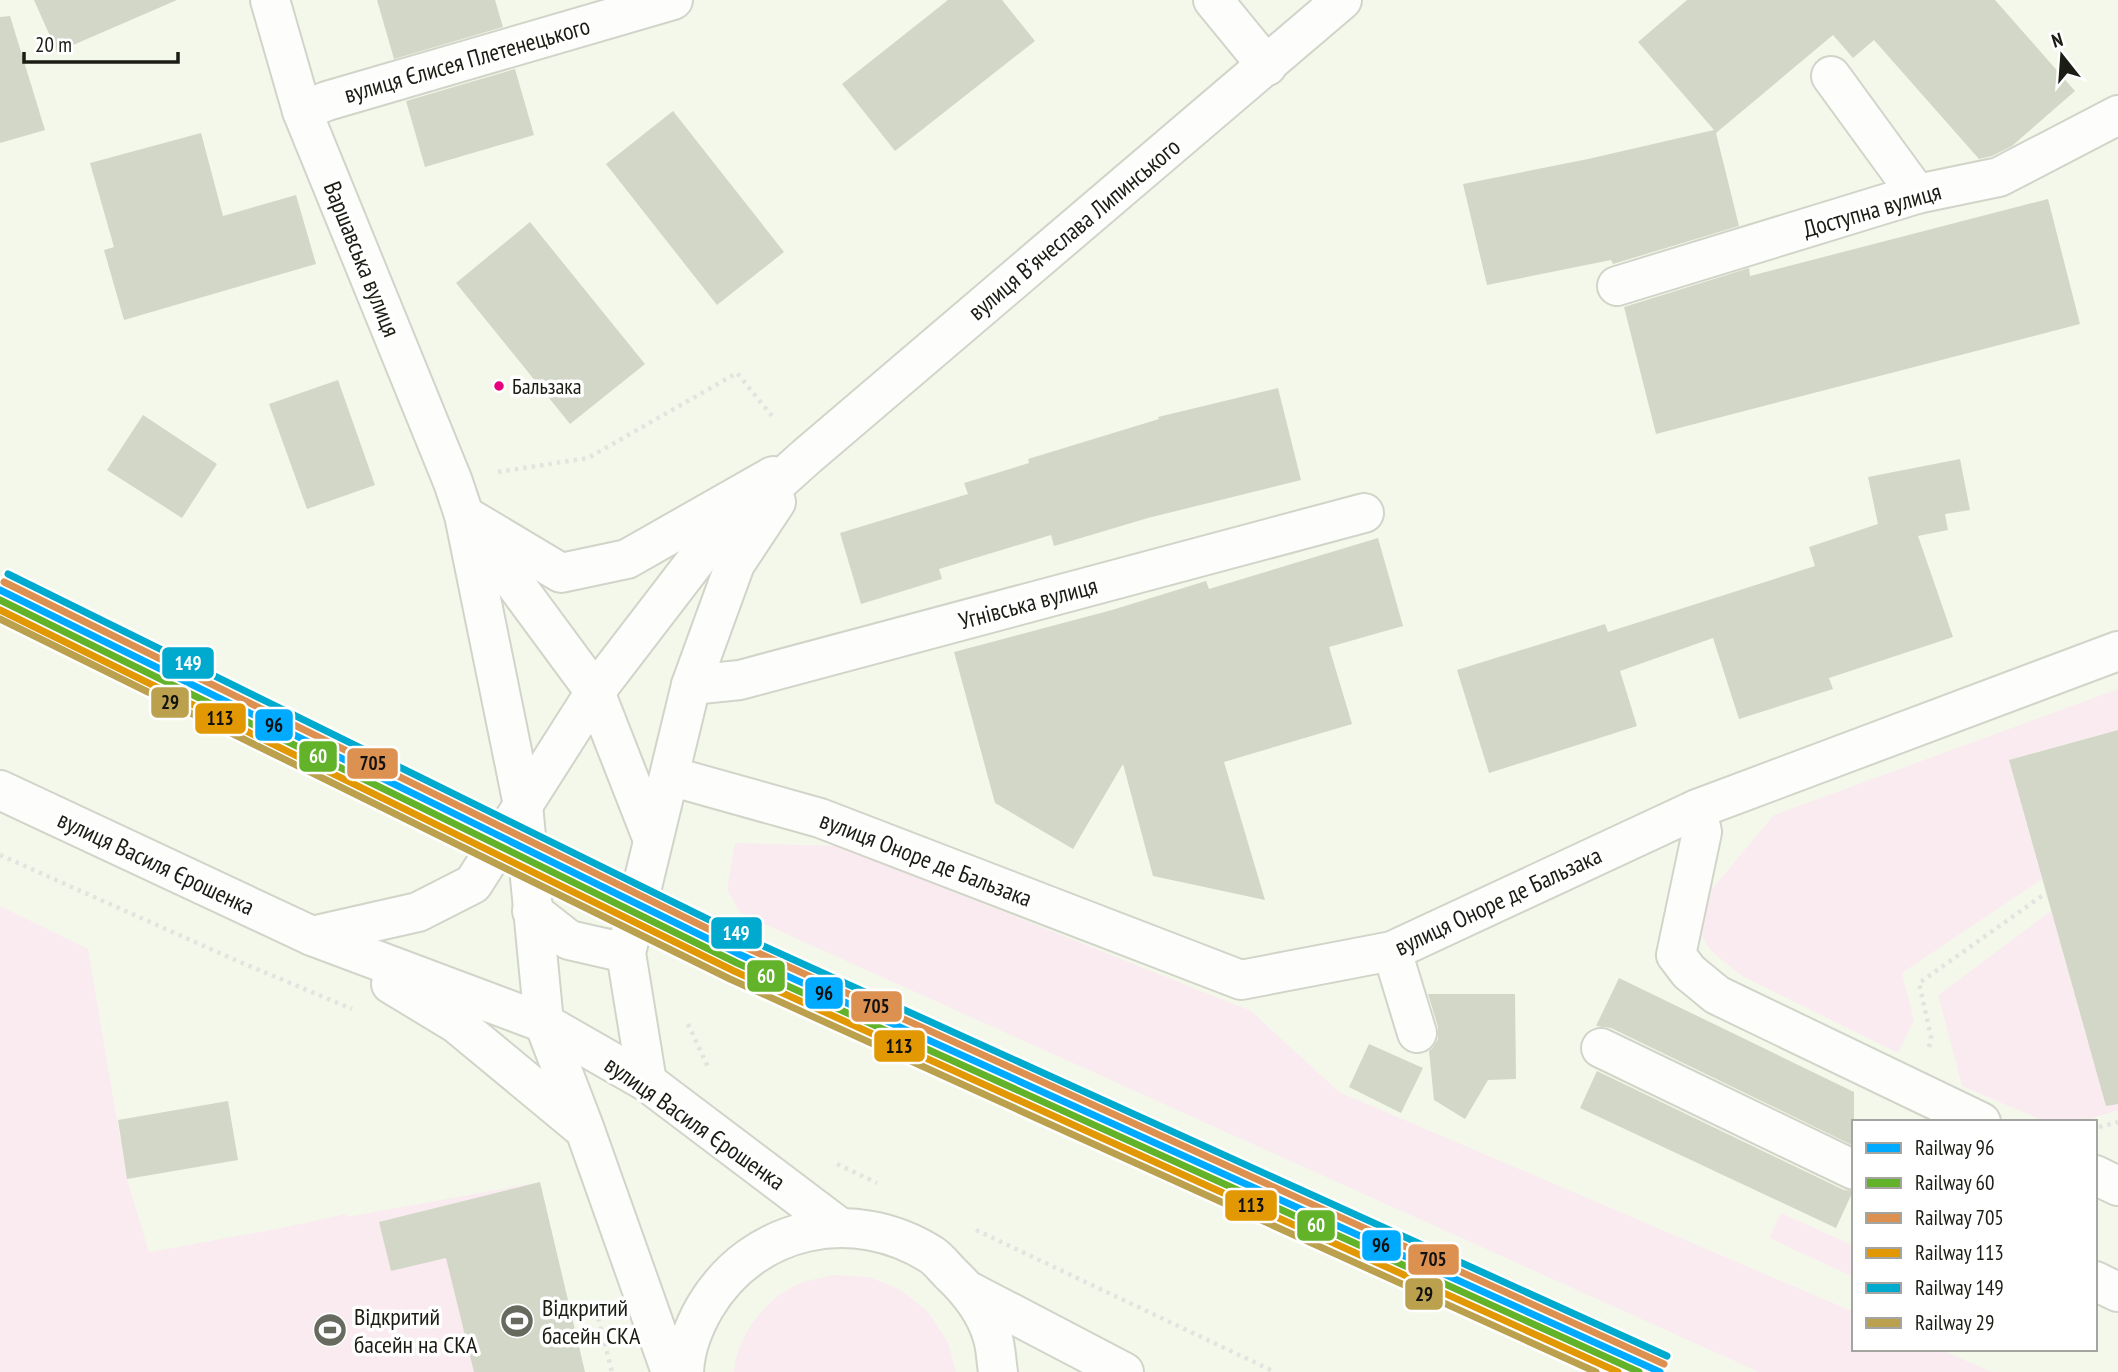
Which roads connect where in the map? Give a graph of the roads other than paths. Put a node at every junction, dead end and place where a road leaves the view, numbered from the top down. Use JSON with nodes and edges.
{"nodes":[{"id":1,"x":270,"y":0,"type":"edge"},
{"id":2,"x":673,"y":0,"type":"edge"},
{"id":3,"x":1213,"y":0,"type":"edge"},
{"id":4,"x":1342,"y":0,"type":"edge"},
{"id":5,"x":1267,"y":66,"type":"junction"},
{"id":6,"x":1831,"y":76,"type":"dead end"},
{"id":7,"x":302,"y":111,"type":"junction"},
{"id":8,"x":2118,"y":115,"type":"edge"},
{"id":9,"x":1917,"y":194,"type":"junction"},
{"id":10,"x":1617,"y":286,"type":"dead end"},
{"id":11,"x":806,"y":457,"type":"junction"},
{"id":12,"x":1364,"y":513,"type":"dead end"},
{"id":13,"x":464,"y":515,"type":"junction"},
{"id":14,"x":2118,"y":651,"type":"edge"},
{"id":15,"x":691,"y":685,"type":"junction"},
{"id":16,"x":594,"y":692,"type":"junction"},
{"id":17,"x":670,"y":776,"type":"junction"},
{"id":18,"x":0,"y":790,"type":"edge"},
{"id":19,"x":523,"y":805,"type":"junction"},
{"id":20,"x":1697,"y":808,"type":"junction"},
{"id":21,"x":653,"y":840,"type":"junction"},
{"id":22,"x":532,"y":911,"type":"junction"},
{"id":23,"x":312,"y":936,"type":"junction"},
{"id":24,"x":1392,"y":951,"type":"junction"},
{"id":25,"x":626,"y":953,"type":"junction"},
{"id":26,"x":544,"y":1023,"type":"junction"},
{"id":27,"x":1417,"y":1033,"type":"dead end"},
{"id":28,"x":1601,"y":1048,"type":"dead end"},
{"id":29,"x":647,"y":1082,"type":"junction"},
{"id":30,"x":1927,"y":1105,"type":"edge"},
{"id":31,"x":1975,"y":1120,"type":"edge"},
{"id":32,"x":585,"y":1130,"type":"junction"},
{"id":33,"x":1852,"y":1169,"type":"edge"},
{"id":34,"x":2097,"y":1176,"type":"edge"},
{"id":35,"x":2118,"y":1186,"type":"edge"},
{"id":36,"x":839,"y":1227,"type":"junction"},
{"id":37,"x":2097,"y":1282,"type":"edge"},
{"id":38,"x":969,"y":1291,"type":"junction"},
{"id":39,"x":2118,"y":1292,"type":"edge"},
{"id":40,"x":671,"y":1372,"type":"edge"},
{"id":41,"x":684,"y":1372,"type":"edge"},
{"id":42,"x":998,"y":1372,"type":"edge"},
{"id":43,"x":1124,"y":1372,"type":"edge"}],
"edges":[{"from":1,"to":7,"type":"street","name":"Варшавська вулиця"},
{"from":2,"to":7,"type":"street","name":"вулиця Єлисея Плетенецького"},
{"from":3,"to":5,"type":"street"},
{"from":4,"to":5,"type":"street","name":"вулиця Вʼячеслава Липинського"},
{"from":5,"to":11,"type":"street","name":"вулиця Вʼячеслава Липинського"},
{"from":6,"to":9,"type":"street"},
{"from":7,"to":13,"type":"street","name":"Варшавська вулиця"},
{"from":8,"to":9,"type":"street","name":"Доступна вулиця"},
{"from":9,"to":10,"type":"street","name":"Доступна вулиця"},
{"from":11,"to":13,"type":"street"},
{"from":11,"to":15,"type":"street","name":"вулиця Вʼячеслава Липинського"},
{"from":11,"to":16,"type":"street","name":"вулиця Вʼячеслава Липинського"},
{"from":12,"to":15,"type":"street","name":"Угнівська вулиця"},
{"from":13,"to":16,"type":"street","name":"Варшавська вулиця"},
{"from":13,"to":19,"type":"street","name":"Варшавська вулиця"},
{"from":14,"to":20,"type":"street","name":"вулиця Оноре де Бальзака"},
{"from":15,"to":17,"type":"street","name":"вулиця Вʼячеслава Липинського"},
{"from":16,"to":19,"type":"street","name":"вулиця Вʼячеслава Липинського"},
{"from":16,"to":21,"type":"street","name":"Варшавська вулиця"},
{"from":17,"to":21,"type":"street","name":"вулиця Вʼячеслава Липинського"},
{"from":17,"to":24,"type":"street","name":"вулиця Оноре де Бальзака"},
{"from":18,"to":23,"type":"street","name":"вулиця Василя Єрошенка"},
{"from":19,"to":22,"type":"street"},
{"from":19,"to":23,"type":"street","name":"вулиця Вʼячеслава Липинського"},
{"from":20,"to":24,"type":"street","name":"вулиця Оноре де Бальзака"},
{"from":20,"to":30,"type":"street"},
{"from":21,"to":25,"type":"street","name":"вулиця Вʼячеслава Липинського"},
{"from":22,"to":25,"type":"street"},
{"from":22,"to":26,"type":"street"},
{"from":23,"to":26,"type":"street","name":"вулиця Василя Єрошенка"},
{"from":23,"to":32,"type":"street","name":"вулиця Василя Єрошенка"},
{"from":24,"to":27,"type":"street"},
{"from":25,"to":29,"type":"street","name":"вулиця Вʼячеслава Липинського"},
{"from":26,"to":29,"type":"street","name":"вулиця Василя Єрошенка"},
{"from":26,"to":32,"type":"street"},
{"from":28,"to":33,"type":"street"},
{"from":29,"to":36,"type":"street","name":"вулиця Василя Єрошенка"},
{"from":30,"to":31,"type":"street"},
{"from":32,"to":40,"type":"street"},
{"from":34,"to":35,"type":"street"},
{"from":36,"to":38,"type":"street","name":"вулиця Василя Єрошенка"},
{"from":36,"to":41,"type":"street","name":"вулиця Василя Єрошенка"},
{"from":37,"to":39,"type":"street"},
{"from":38,"to":42,"type":"street","name":"вулиця Василя Єрошенка"},
{"from":38,"to":43,"type":"street","name":"вулиця Василя Єрошенка"}]}
